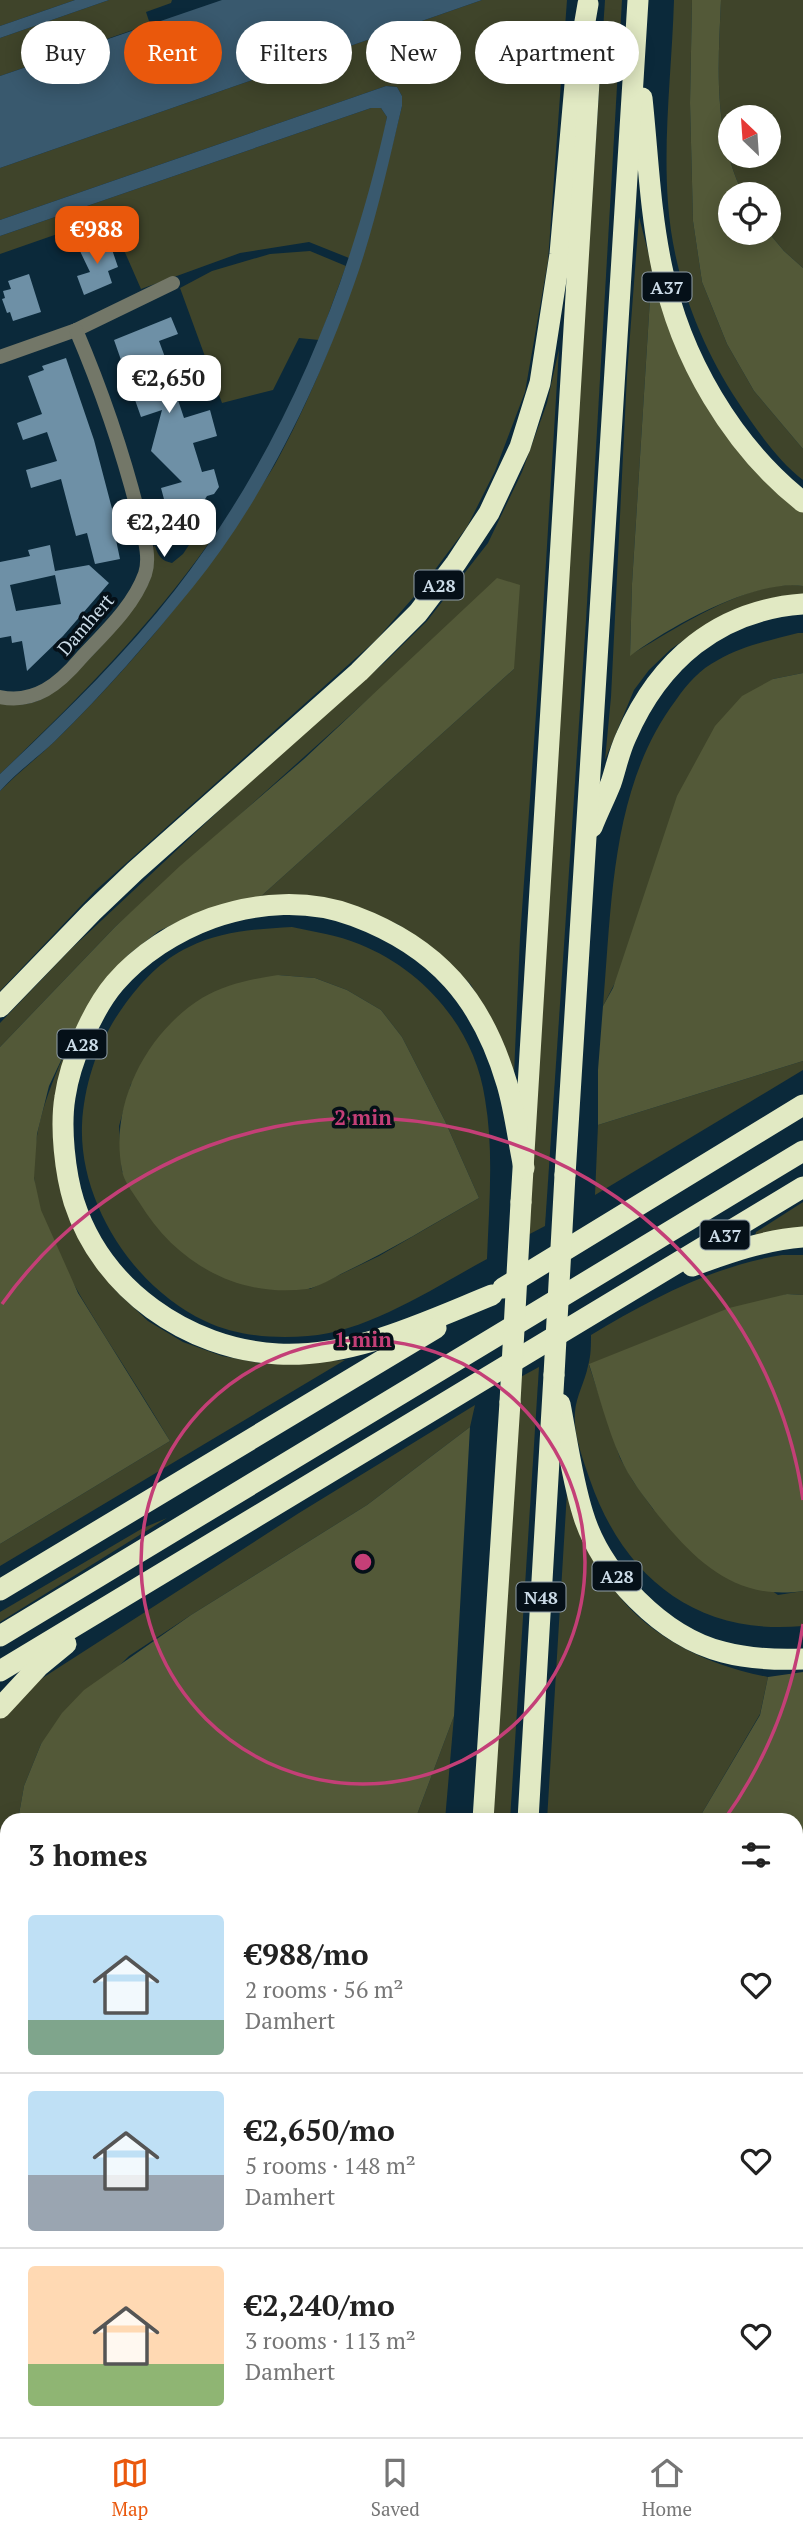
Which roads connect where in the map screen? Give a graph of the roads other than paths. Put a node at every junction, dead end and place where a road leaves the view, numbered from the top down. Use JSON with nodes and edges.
{"nodes":[{"id":1,"x":638,"y":0,"type":"edge"},
{"id":2,"x":588,"y":2,"type":"edge"},
{"id":3,"x":637,"y":21,"type":"edge"},
{"id":4,"x":639,"y":63,"type":"edge"},
{"id":5,"x":633,"y":84,"type":"edge"},
{"id":6,"x":173,"y":283,"type":"dead end"},
{"id":7,"x":76,"y":330,"type":"junction"},
{"id":8,"x":0,"y":357,"type":"edge"},
{"id":9,"x":803,"y":502,"type":"edge"},
{"id":10,"x":803,"y":604,"type":"edge"},
{"id":11,"x":0,"y":697,"type":"edge"},
{"id":12,"x":586,"y":842,"type":"junction"},
{"id":13,"x":0,"y":1007,"type":"edge"},
{"id":14,"x":803,"y":1105,"type":"edge"},
{"id":15,"x":803,"y":1151,"type":"edge"},
{"id":16,"x":524,"y":1168,"type":"junction"},
{"id":17,"x":803,"y":1187,"type":"edge"},
{"id":18,"x":803,"y":1237,"type":"edge"},
{"id":19,"x":647,"y":1282,"type":"junction"},
{"id":20,"x":492,"y":1295,"type":"junction"},
{"id":21,"x":554,"y":1375,"type":"junction"},
{"id":22,"x":510,"y":1402,"type":"joint"},
{"id":23,"x":0,"y":1590,"type":"edge"},
{"id":24,"x":125,"y":1596,"type":"junction"},
{"id":25,"x":0,"y":1636,"type":"edge"},
{"id":26,"x":803,"y":1659,"type":"edge"},
{"id":27,"x":0,"y":1671,"type":"edge"},
{"id":28,"x":0,"y":1708,"type":"edge"},
{"id":29,"x":481,"y":1813,"type":"edge"},
{"id":30,"x":528,"y":1813,"type":"edge"}],
"edges":[{"from":1,"to":3,"type":"highway","number":"A28"},
{"from":2,"to":13,"type":"highway","number":"A28"},
{"from":2,"to":16,"type":"highway","number":"A28"},
{"from":4,"to":9,"type":"highway","number":"A37"},
{"from":5,"to":12,"type":"highway","number":"A28"},
{"from":6,"to":7,"type":"street"},
{"from":7,"to":8,"type":"street"},
{"from":7,"to":11,"type":"street","name":"Damhert"},
{"from":10,"to":12,"type":"highway","number":"A28"},
{"from":12,"to":21,"type":"highway","number":"A28","bridge":true},
{"from":14,"to":20,"type":"highway","number":"A28"},
{"from":15,"to":25,"type":"highway"},
{"from":16,"to":20,"type":"highway","number":"A28"},
{"from":16,"to":22,"type":"highway","number":"A28","bridge":true},
{"from":17,"to":19,"type":"highway","number":"A37"},
{"from":18,"to":19,"type":"highway"},
{"from":19,"to":24,"type":"highway"},
{"from":20,"to":23,"type":"highway","number":"A28"},
{"from":21,"to":26,"type":"highway","number":"A28"},
{"from":21,"to":30,"type":"highway","number":"N48"},
{"from":22,"to":29,"type":"highway","number":"N48"},
{"from":24,"to":27,"type":"highway"},
{"from":24,"to":28,"type":"highway"}]}
